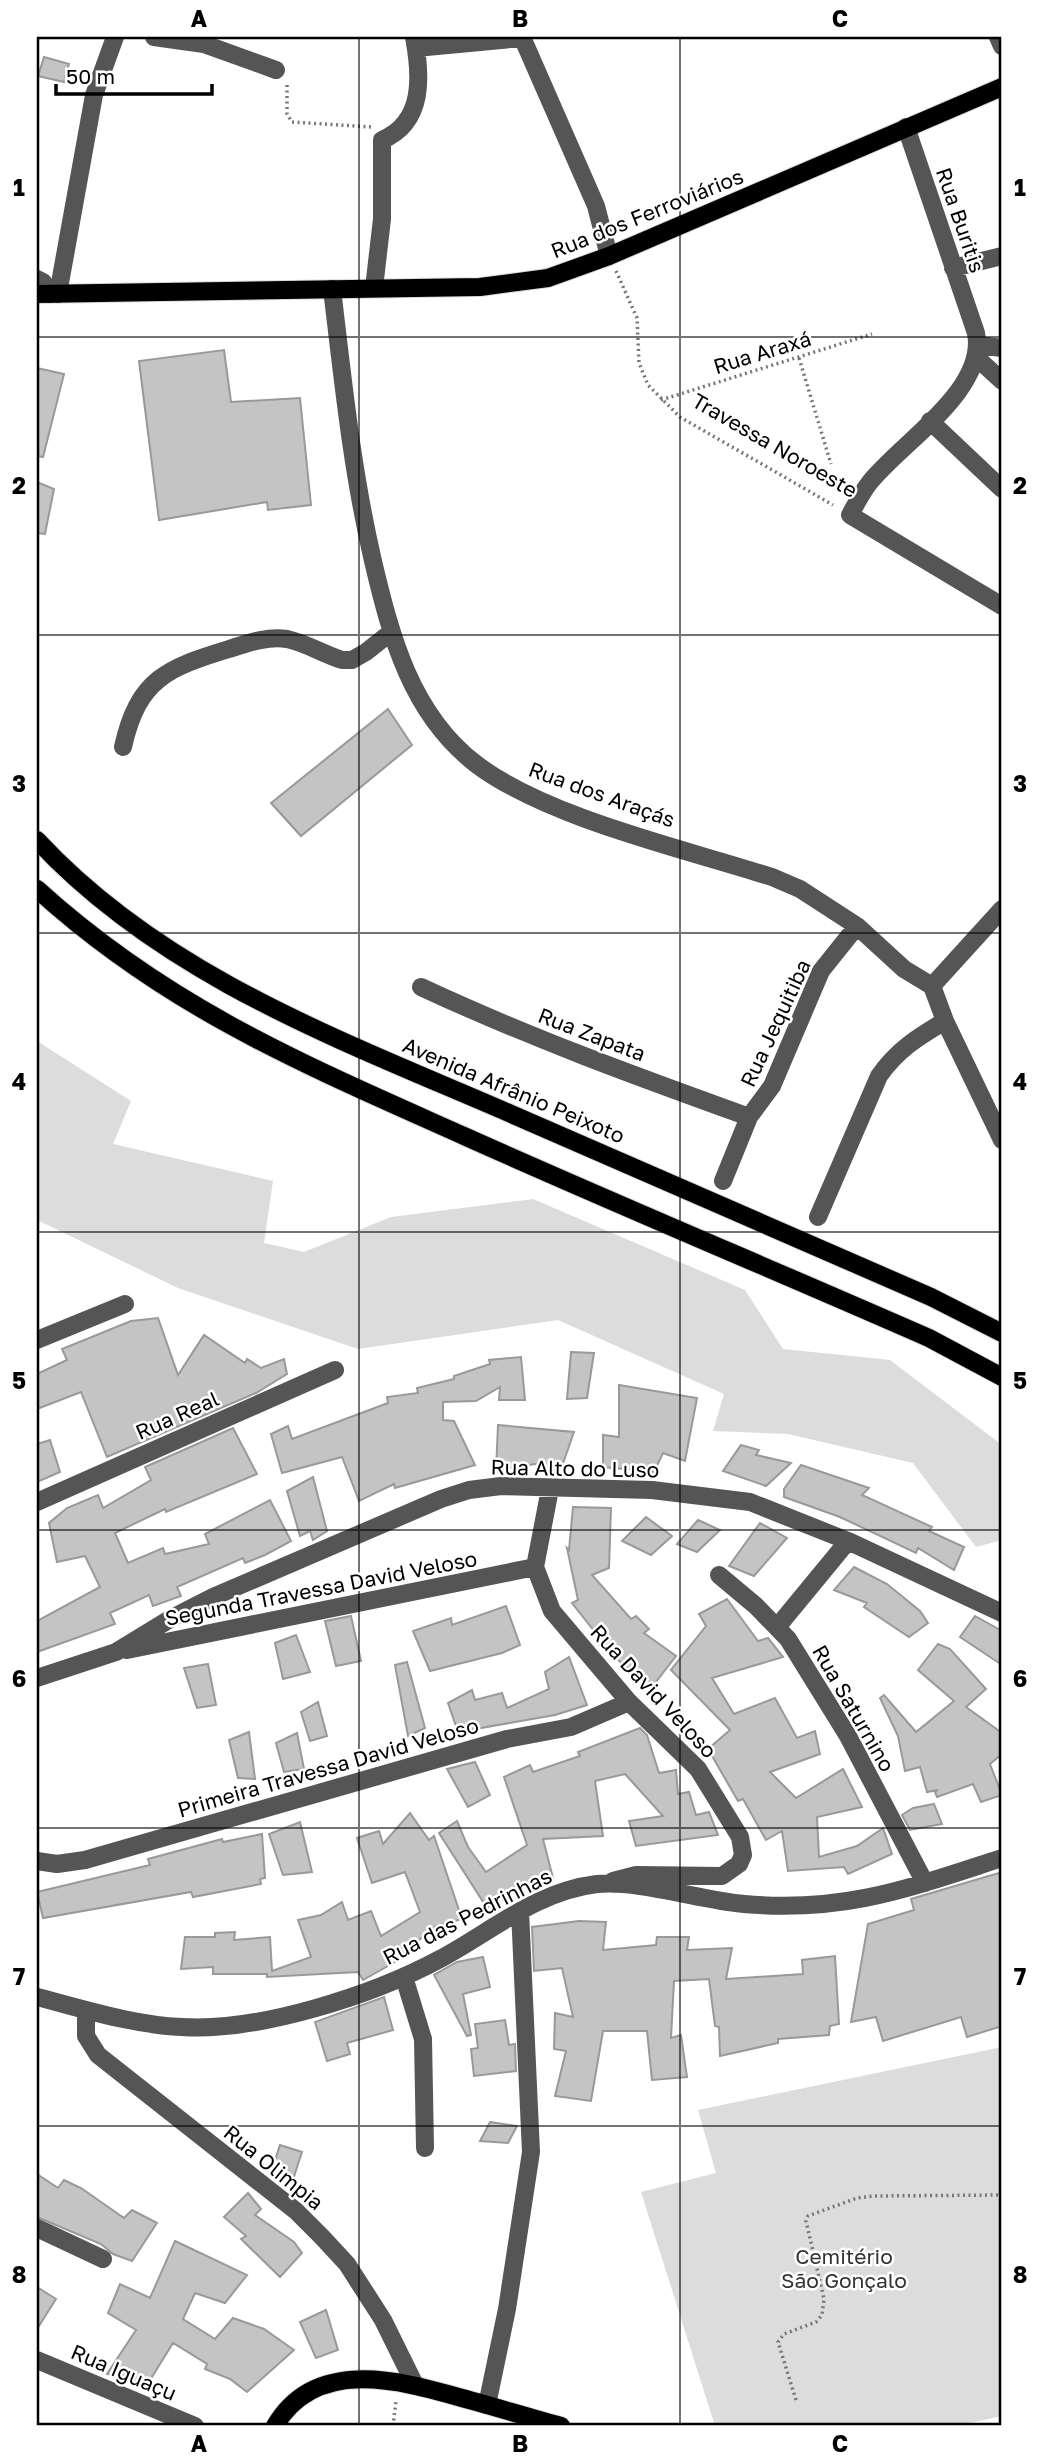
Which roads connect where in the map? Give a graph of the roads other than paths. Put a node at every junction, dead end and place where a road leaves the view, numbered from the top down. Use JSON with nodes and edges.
{"nodes":[{"id":1,"x":115,"y":37,"type":"edge"},
{"id":2,"x":154,"y":37,"type":"edge"},
{"id":3,"x":522,"y":37,"type":"edge"},
{"id":4,"x":999,"y":37,"type":"edge"},
{"id":5,"x":415,"y":42,"type":"edge"},
{"id":6,"x":1002,"y":46,"type":"edge"},
{"id":7,"x":276,"y":70,"type":"road end"},
{"id":8,"x":1002,"y":87,"type":"edge"},
{"id":9,"x":906,"y":127,"type":"junction"},
{"id":10,"x":609,"y":256,"type":"junction"},
{"id":11,"x":1002,"y":256,"type":"edge"},
{"id":12,"x":953,"y":268,"type":"junction"},
{"id":13,"x":37,"y":279,"type":"edge"},
{"id":14,"x":374,"y":288,"type":"junction"},
{"id":15,"x":332,"y":289,"type":"junction"},
{"id":16,"x":48,"y":294,"type":"edge"},
{"id":17,"x":1002,"y":348,"type":"edge"},
{"id":18,"x":977,"y":352,"type":"junction"},
{"id":19,"x":1002,"y":381,"type":"edge"},
{"id":20,"x":930,"y":421,"type":"junction"},
{"id":21,"x":1002,"y":489,"type":"edge"},
{"id":22,"x":1002,"y":606,"type":"edge"},
{"id":23,"x":390,"y":633,"type":"junction"},
{"id":24,"x":123,"y":747,"type":"dead end"},
{"id":25,"x":37,"y":840,"type":"edge"},
{"id":26,"x":37,"y":889,"type":"edge"},
{"id":27,"x":1002,"y":909,"type":"edge"},
{"id":28,"x":857,"y":926,"type":"junction"},
{"id":29,"x":932,"y":986,"type":"junction"},
{"id":30,"x":421,"y":987,"type":"dead end"},
{"id":31,"x":945,"y":1021,"type":"junction"},
{"id":32,"x":749,"y":1117,"type":"junction"},
{"id":33,"x":1002,"y":1140,"type":"edge"},
{"id":34,"x":723,"y":1181,"type":"dead end"},
{"id":35,"x":818,"y":1217,"type":"dead end"},
{"id":36,"x":125,"y":1304,"type":"dead end"},
{"id":37,"x":1002,"y":1334,"type":"edge"},
{"id":38,"x":37,"y":1340,"type":"edge"},
{"id":39,"x":335,"y":1370,"type":"dead end"},
{"id":40,"x":1002,"y":1377,"type":"edge"},
{"id":41,"x":550,"y":1489,"type":"junction"},
{"id":42,"x":37,"y":1502,"type":"edge"},
{"id":43,"x":848,"y":1541,"type":"junction"},
{"id":44,"x":535,"y":1567,"type":"junction"},
{"id":45,"x":719,"y":1575,"type":"dead end"},
{"id":46,"x":1002,"y":1613,"type":"edge"},
{"id":47,"x":778,"y":1626,"type":"junction"},
{"id":48,"x":116,"y":1652,"type":"junction"},
{"id":49,"x":37,"y":1678,"type":"edge"},
{"id":50,"x":629,"y":1702,"type":"junction"},
{"id":51,"x":1002,"y":1858,"type":"edge"},
{"id":52,"x":37,"y":1861,"type":"edge"},
{"id":53,"x":925,"y":1883,"type":"junction"},
{"id":54,"x":599,"y":1884,"type":"junction"},
{"id":55,"x":520,"y":1911,"type":"junction"},
{"id":56,"x":404,"y":1977,"type":"junction"},
{"id":57,"x":37,"y":1997,"type":"edge"},
{"id":58,"x":86,"y":2010,"type":"junction"},
{"id":59,"x":425,"y":2148,"type":"dead end"},
{"id":60,"x":37,"y":2228,"type":"edge"},
{"id":61,"x":103,"y":2259,"type":"dead end"},
{"id":62,"x":37,"y":2360,"type":"edge"},
{"id":63,"x":415,"y":2385,"type":"junction"},
{"id":64,"x":487,"y":2405,"type":"junction"},
{"id":65,"x":195,"y":2426,"type":"edge"},
{"id":66,"x":275,"y":2426,"type":"edge"},
{"id":67,"x":561,"y":2426,"type":"edge"}],
"edges":[{"from":1,"to":16,"type":"street"},
{"from":2,"to":7,"type":"street"},
{"from":3,"to":5,"type":"street"},
{"from":3,"to":10,"type":"street"},
{"from":4,"to":6,"type":"street"},
{"from":5,"to":14,"type":"street"},
{"from":8,"to":9,"type":"main road","name":"Rua dos Ferroviários"},
{"from":9,"to":10,"type":"main road","name":"Rua dos Ferroviários"},
{"from":9,"to":12,"type":"street","name":"Rua Buritis"},
{"from":10,"to":14,"type":"main road","name":"Rua dos Ferroviários"},
{"from":11,"to":12,"type":"street"},
{"from":12,"to":18,"type":"street","name":"Rua Buritis"},
{"from":13,"to":16,"type":"street"},
{"from":14,"to":15,"type":"main road","name":"Rua dos Ferroviários"},
{"from":15,"to":16,"type":"main road","name":"Rua dos Ferroviários"},
{"from":15,"to":23,"type":"street","name":"Rua dos Araçás"},
{"from":17,"to":18,"type":"street"},
{"from":18,"to":19,"type":"street"},
{"from":18,"to":20,"type":"street"},
{"from":20,"to":21,"type":"street"},
{"from":20,"to":22,"type":"street","name":"Travessa Noroeste"},
{"from":23,"to":24,"type":"street"},
{"from":23,"to":28,"type":"street","name":"Rua dos Araçás"},
{"from":25,"to":37,"type":"main road","name":"Avenida Afrânio Peixoto"},
{"from":26,"to":40,"type":"main road"},
{"from":27,"to":29,"type":"street"},
{"from":28,"to":29,"type":"street","name":"Rua dos Araçás"},
{"from":28,"to":32,"type":"street","name":"Rua Jequitiba"},
{"from":29,"to":31,"type":"street"},
{"from":30,"to":32,"type":"street","name":"Rua Zapata"},
{"from":31,"to":33,"type":"street"},
{"from":31,"to":35,"type":"street"},
{"from":32,"to":34,"type":"street","name":"Rua Jequitiba"},
{"from":36,"to":38,"type":"street"},
{"from":39,"to":42,"type":"street","name":"Rua Real"},
{"from":41,"to":43,"type":"street","name":"Rua Alto do Luso"},
{"from":41,"to":44,"type":"street"},
{"from":41,"to":48,"type":"street","name":"Rua Alto do Luso"},
{"from":43,"to":46,"type":"street","name":"Rua Alto do Luso"},
{"from":43,"to":47,"type":"street"},
{"from":44,"to":48,"type":"street","name":"Segunda Travessa David Veloso"},
{"from":44,"to":50,"type":"street","name":"Rua David Veloso"},
{"from":45,"to":47,"type":"street","name":"Rua Saturnino"},
{"from":47,"to":53,"type":"street","name":"Rua Saturnino"},
{"from":48,"to":49,"type":"street","name":"Rua Alto do Luso"},
{"from":50,"to":52,"type":"street","name":"Primeira Travessa David Veloso"},
{"from":50,"to":54,"type":"street","name":"Rua David Veloso"},
{"from":51,"to":53,"type":"street","name":"Rua das Pedrinhas"},
{"from":53,"to":54,"type":"street","name":"Rua das Pedrinhas"},
{"from":54,"to":55,"type":"street","name":"Rua das Pedrinhas"},
{"from":55,"to":56,"type":"street","name":"Rua das Pedrinhas"},
{"from":55,"to":64,"type":"street"},
{"from":56,"to":58,"type":"street","name":"Rua das Pedrinhas"},
{"from":56,"to":59,"type":"street"},
{"from":57,"to":58,"type":"street","name":"Rua das Pedrinhas"},
{"from":58,"to":63,"type":"street","name":"Rua Olimpia"},
{"from":60,"to":61,"type":"street"},
{"from":62,"to":65,"type":"street","name":"Rua Iguaçu"},
{"from":63,"to":64,"type":"main road"},
{"from":63,"to":66,"type":"main road"},
{"from":64,"to":67,"type":"main road"}]}
